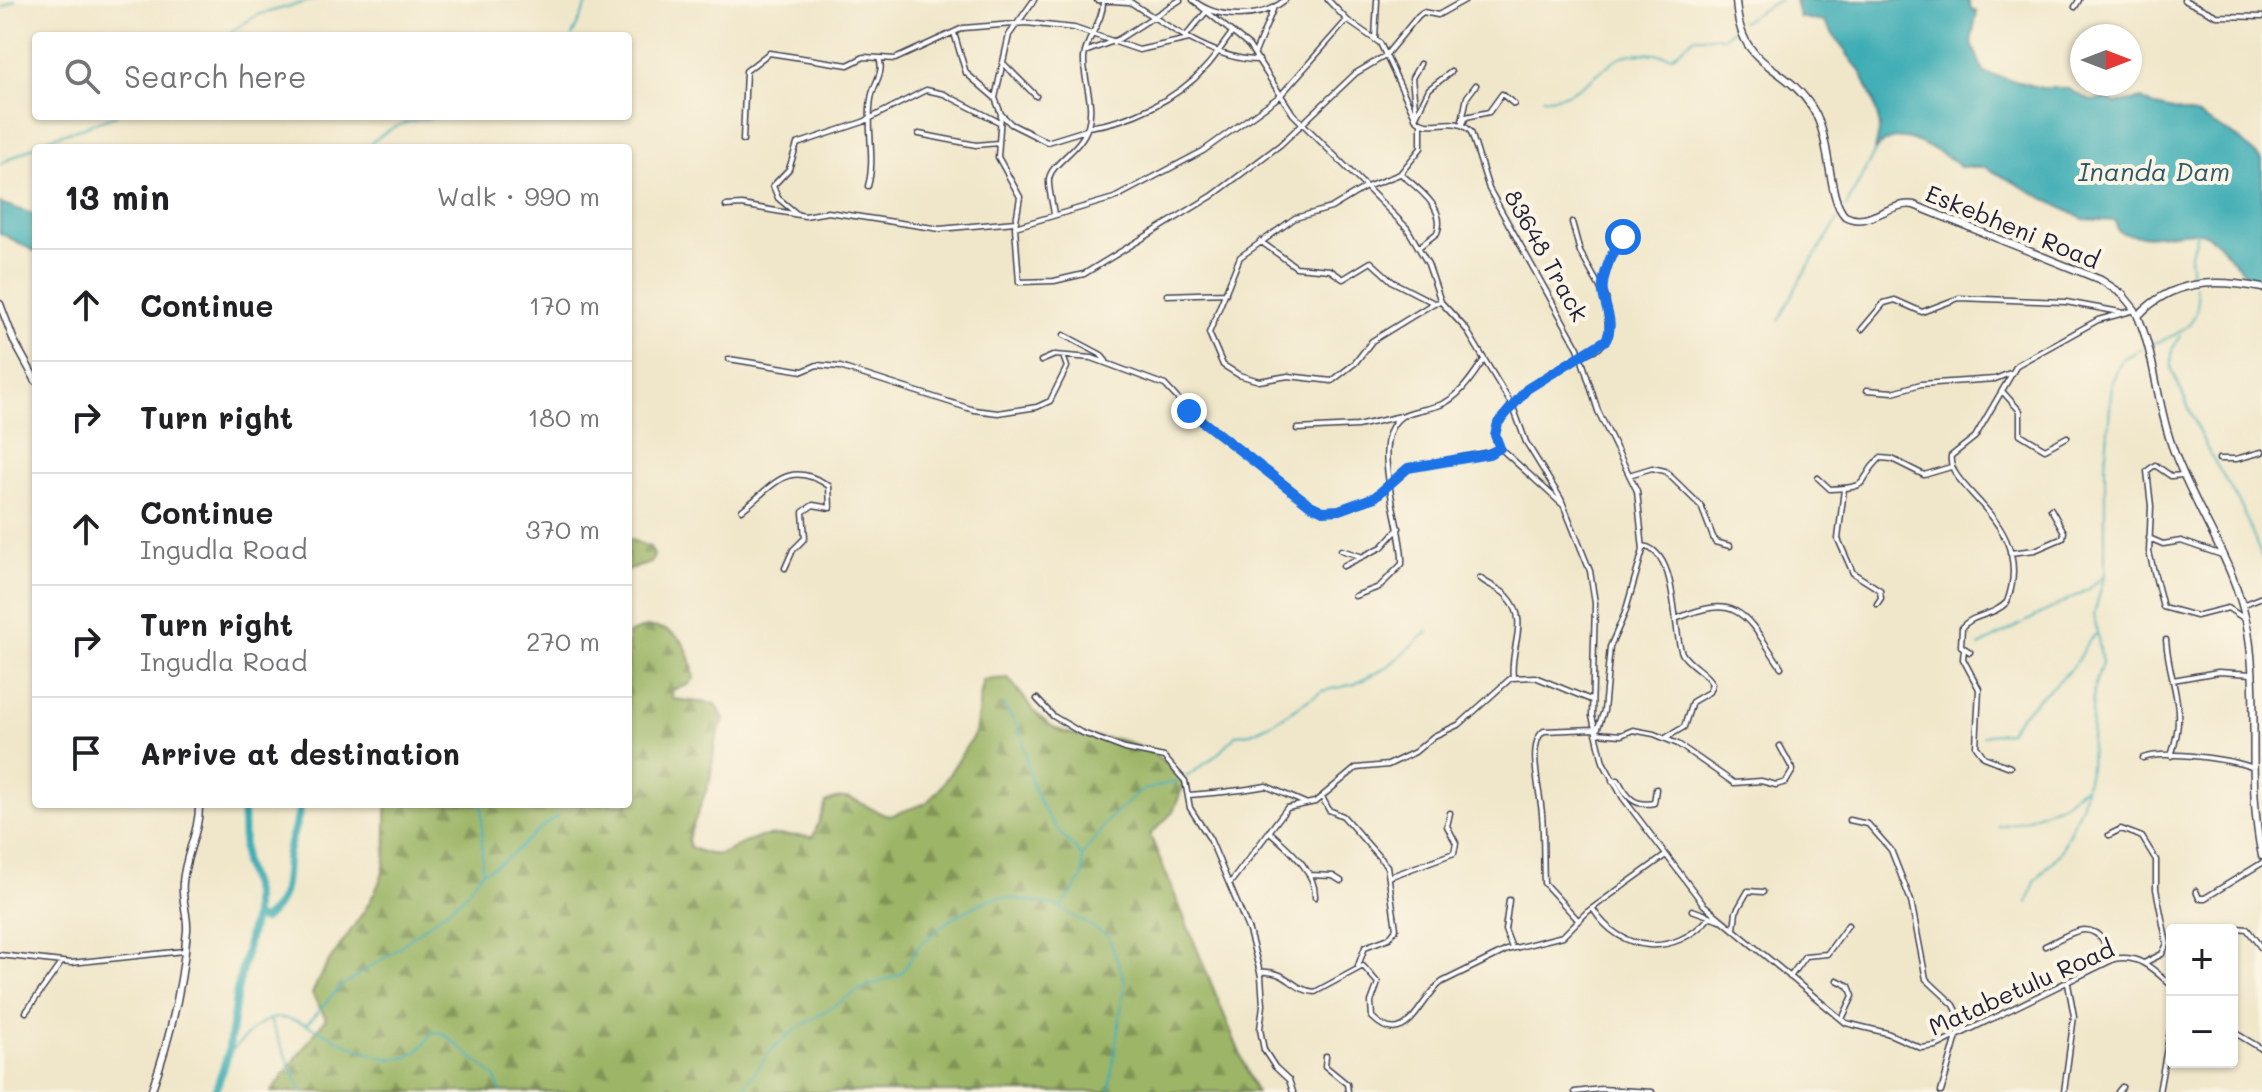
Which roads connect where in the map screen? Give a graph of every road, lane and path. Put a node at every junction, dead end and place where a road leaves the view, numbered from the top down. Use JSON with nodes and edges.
{"nodes":[{"id":1,"x":1034,"y":0,"type":"edge"},
{"id":2,"x":1101,"y":0,"type":"edge"},
{"id":3,"x":1180,"y":0,"type":"edge"},
{"id":4,"x":1193,"y":0,"type":"edge"},
{"id":5,"x":1285,"y":0,"type":"edge"},
{"id":6,"x":1377,"y":0,"type":"edge"},
{"id":7,"x":1465,"y":0,"type":"edge"},
{"id":8,"x":1736,"y":0,"type":"edge"},
{"id":9,"x":2079,"y":0,"type":"edge"},
{"id":10,"x":2184,"y":0,"type":"edge"},
{"id":11,"x":1128,"y":1,"type":"edge"},
{"id":12,"x":1331,"y":1,"type":"edge"},
{"id":13,"x":1200,"y":6,"type":"junction"},
{"id":14,"x":1274,"y":7,"type":"junction"},
{"id":15,"x":2075,"y":7,"type":"dead end"},
{"id":16,"x":1206,"y":12,"type":"junction"},
{"id":17,"x":1154,"y":17,"type":"junction"},
{"id":18,"x":2262,"y":17,"type":"edge"},
{"id":19,"x":1347,"y":20,"type":"junction"},
{"id":20,"x":1015,"y":25,"type":"junction"},
{"id":21,"x":954,"y":33,"type":"junction"},
{"id":22,"x":1232,"y":33,"type":"junction"},
{"id":23,"x":1093,"y":34,"type":"junction"},
{"id":24,"x":1187,"y":38,"type":"junction"},
{"id":25,"x":1375,"y":39,"type":"junction"},
{"id":26,"x":1113,"y":42,"type":"junction"},
{"id":27,"x":1218,"y":49,"type":"junction"},
{"id":28,"x":1085,"y":52,"type":"junction"},
{"id":29,"x":1255,"y":53,"type":"junction"},
{"id":30,"x":1385,"y":56,"type":"junction"},
{"id":31,"x":879,"y":58,"type":"junction"},
{"id":32,"x":1259,"y":60,"type":"junction"},
{"id":33,"x":1004,"y":64,"type":"junction"},
{"id":34,"x":1420,"y":64,"type":"dead end"},
{"id":35,"x":1451,"y":72,"type":"dead end"},
{"id":36,"x":1476,"y":85,"type":"dead end"},
{"id":37,"x":1036,"y":96,"type":"dead end"},
{"id":38,"x":1280,"y":96,"type":"junction"},
{"id":39,"x":995,"y":98,"type":"junction"},
{"id":40,"x":1514,"y":104,"type":"dead end"},
{"id":41,"x":1001,"y":114,"type":"junction"},
{"id":42,"x":1415,"y":118,"type":"junction"},
{"id":43,"x":870,"y":119,"type":"junction"},
{"id":44,"x":999,"y":122,"type":"junction"},
{"id":45,"x":1421,"y":124,"type":"junction"},
{"id":46,"x":1462,"y":124,"type":"junction"},
{"id":47,"x":1303,"y":125,"type":"junction"},
{"id":48,"x":1087,"y":128,"type":"junction"},
{"id":49,"x":919,"y":134,"type":"dead end"},
{"id":50,"x":743,"y":140,"type":"dead end"},
{"id":51,"x":998,"y":143,"type":"junction"},
{"id":52,"x":1400,"y":174,"type":"junction"},
{"id":53,"x":868,"y":186,"type":"dead end"},
{"id":54,"x":1364,"y":188,"type":"junction"},
{"id":55,"x":726,"y":206,"type":"dead end"},
{"id":56,"x":797,"y":214,"type":"junction"},
{"id":57,"x":1054,"y":215,"type":"junction"},
{"id":58,"x":1572,"y":222,"type":"dead end"},
{"id":59,"x":1015,"y":225,"type":"junction"},
{"id":60,"x":1621,"y":226,"type":"dead end"},
{"id":61,"x":1260,"y":241,"type":"junction"},
{"id":62,"x":1419,"y":247,"type":"junction"},
{"id":63,"x":1602,"y":285,"type":"junction"},
{"id":64,"x":2262,"y":288,"type":"edge"},
{"id":65,"x":1226,"y":293,"type":"junction"},
{"id":66,"x":1167,"y":295,"type":"dead end"},
{"id":67,"x":1441,"y":302,"type":"junction"},
{"id":68,"x":1434,"y":303,"type":"junction"},
{"id":69,"x":0,"y":304,"type":"edge"},
{"id":70,"x":2123,"y":313,"type":"junction"},
{"id":71,"x":2136,"y":313,"type":"junction"},
{"id":72,"x":1862,"y":329,"type":"dead end"},
{"id":73,"x":1064,"y":335,"type":"dead end"},
{"id":74,"x":1581,"y":355,"type":"junction"},
{"id":75,"x":1063,"y":356,"type":"junction"},
{"id":76,"x":729,"y":359,"type":"dead end"},
{"id":77,"x":1041,"y":361,"type":"dead end"},
{"id":78,"x":1106,"y":361,"type":"junction"},
{"id":79,"x":1483,"y":361,"type":"junction"},
{"id":80,"x":2012,"y":372,"type":"junction"},
{"id":81,"x":32,"y":374,"type":"edge"},
{"id":82,"x":1867,"y":390,"type":"dead end"},
{"id":83,"x":2002,"y":391,"type":"junction"},
{"id":84,"x":1513,"y":407,"type":"junction"},
{"id":85,"x":1401,"y":416,"type":"junction"},
{"id":86,"x":1297,"y":429,"type":"dead end"},
{"id":87,"x":2067,"y":437,"type":"dead end"},
{"id":88,"x":1500,"y":448,"type":"junction"},
{"id":89,"x":2262,"y":452,"type":"edge"},
{"id":90,"x":2219,"y":459,"type":"dead end"},
{"id":91,"x":1951,"y":467,"type":"junction"},
{"id":92,"x":1629,"y":475,"type":"junction"},
{"id":93,"x":2183,"y":475,"type":"junction"},
{"id":94,"x":1818,"y":478,"type":"dead end"},
{"id":95,"x":1389,"y":482,"type":"junction"},
{"id":96,"x":1844,"y":489,"type":"junction"},
{"id":97,"x":1565,"y":507,"type":"junction"},
{"id":98,"x":2051,"y":509,"type":"dead end"},
{"id":99,"x":742,"y":510,"type":"dead end"},
{"id":100,"x":1399,"y":528,"type":"junction"},
{"id":101,"x":2149,"y":538,"type":"junction"},
{"id":102,"x":1643,"y":546,"type":"junction"},
{"id":103,"x":1730,"y":546,"type":"dead end"},
{"id":104,"x":1341,"y":550,"type":"dead end"},
{"id":105,"x":2010,"y":553,"type":"junction"},
{"id":106,"x":2223,"y":555,"type":"junction"},
{"id":107,"x":1360,"y":556,"type":"junction"},
{"id":108,"x":1343,"y":566,"type":"dead end"},
{"id":109,"x":785,"y":568,"type":"dead end"},
{"id":110,"x":1480,"y":578,"type":"dead end"},
{"id":111,"x":1355,"y":596,"type":"dead end"},
{"id":112,"x":2262,"y":597,"type":"edge"},
{"id":113,"x":1877,"y":604,"type":"dead end"},
{"id":114,"x":2242,"y":605,"type":"junction"},
{"id":115,"x":1678,"y":618,"type":"junction"},
{"id":116,"x":2246,"y":619,"type":"junction"},
{"id":117,"x":2166,"y":640,"type":"dead end"},
{"id":118,"x":1781,"y":667,"type":"dead end"},
{"id":119,"x":2253,"y":674,"type":"junction"},
{"id":120,"x":1513,"y":677,"type":"junction"},
{"id":121,"x":2173,"y":680,"type":"junction"},
{"id":122,"x":1037,"y":699,"type":"dead end"},
{"id":123,"x":1591,"y":700,"type":"junction"},
{"id":124,"x":1595,"y":732,"type":"junction"},
{"id":125,"x":1666,"y":737,"type":"junction"},
{"id":126,"x":1780,"y":746,"type":"dead end"},
{"id":127,"x":2171,"y":756,"type":"junction"},
{"id":128,"x":2143,"y":758,"type":"dead end"},
{"id":129,"x":2010,"y":767,"type":"dead end"},
{"id":130,"x":2254,"y":768,"type":"junction"},
{"id":131,"x":1612,"y":781,"type":"junction"},
{"id":132,"x":1656,"y":789,"type":"dead end"},
{"id":133,"x":1189,"y":795,"type":"junction"},
{"id":134,"x":1322,"y":797,"type":"junction"},
{"id":135,"x":1307,"y":804,"type":"junction"},
{"id":136,"x":198,"y":808,"type":"edge"},
{"id":137,"x":1450,"y":813,"type":"dead end"},
{"id":138,"x":1849,"y":820,"type":"dead end"},
{"id":139,"x":1269,"y":831,"type":"junction"},
{"id":140,"x":2109,"y":835,"type":"dead end"},
{"id":141,"x":1666,"y":855,"type":"junction"},
{"id":142,"x":2262,"y":856,"type":"edge"},
{"id":143,"x":2262,"y":863,"type":"edge"},
{"id":144,"x":1310,"y":875,"type":"junction"},
{"id":145,"x":1388,"y":877,"type":"junction"},
{"id":146,"x":1341,"y":881,"type":"dead end"},
{"id":147,"x":1230,"y":883,"type":"junction"},
{"id":148,"x":2196,"y":891,"type":"dead end"},
{"id":149,"x":1763,"y":892,"type":"dead end"},
{"id":150,"x":1315,"y":897,"type":"dead end"},
{"id":151,"x":1509,"y":900,"type":"dead end"},
{"id":152,"x":1593,"y":909,"type":"junction"},
{"id":153,"x":1692,"y":910,"type":"dead end"},
{"id":154,"x":1709,"y":918,"type":"junction"},
{"id":155,"x":1578,"y":920,"type":"junction"},
{"id":156,"x":1721,"y":920,"type":"junction"},
{"id":157,"x":1848,"y":925,"type":"dead end"},
{"id":158,"x":2238,"y":928,"type":"edge"},
{"id":159,"x":1734,"y":930,"type":"junction"},
{"id":160,"x":2045,"y":946,"type":"dead end"},
{"id":161,"x":1512,"y":948,"type":"junction"},
{"id":162,"x":2262,"y":949,"type":"edge"},
{"id":163,"x":184,"y":951,"type":"junction"},
{"id":164,"x":0,"y":955,"type":"edge"},
{"id":165,"x":61,"y":963,"type":"junction"},
{"id":166,"x":2144,"y":963,"type":"junction"},
{"id":167,"x":2103,"y":964,"type":"junction"},
{"id":168,"x":1358,"y":966,"type":"junction"},
{"id":169,"x":1260,"y":972,"type":"junction"},
{"id":170,"x":1790,"y":977,"type":"junction"},
{"id":171,"x":1837,"y":980,"type":"dead end"},
{"id":172,"x":2166,"y":981,"type":"edge"},
{"id":173,"x":2068,"y":984,"type":"junction"},
{"id":174,"x":26,"y":1012,"type":"dead end"},
{"id":175,"x":1842,"y":1019,"type":"junction"},
{"id":176,"x":1966,"y":1030,"type":"junction"},
{"id":177,"x":1958,"y":1033,"type":"junction"},
{"id":178,"x":2238,"y":1035,"type":"edge"},
{"id":179,"x":2262,"y":1049,"type":"edge"},
{"id":180,"x":2166,"y":1053,"type":"edge"},
{"id":181,"x":1326,"y":1056,"type":"dead end"},
{"id":182,"x":151,"y":1092,"type":"edge"},
{"id":183,"x":1293,"y":1092,"type":"edge"},
{"id":184,"x":1348,"y":1092,"type":"edge"},
{"id":185,"x":1575,"y":1092,"type":"edge"},
{"id":186,"x":1652,"y":1092,"type":"edge"},
{"id":187,"x":1941,"y":1092,"type":"edge"},
{"id":188,"x":2064,"y":1092,"type":"edge"},
{"id":189,"x":2159,"y":1092,"type":"edge"}],
"edges":[{"from":1,"to":20,"type":"street"},
{"from":2,"to":11,"type":"street"},
{"from":2,"to":23,"type":"street"},
{"from":3,"to":17,"type":"street"},
{"from":4,"to":13,"type":"street"},
{"from":5,"to":14,"type":"street"},
{"from":6,"to":25,"type":"street"},
{"from":7,"to":30,"type":"street"},
{"from":8,"to":71,"type":"street","name":"Eskebheni Road"},
{"from":9,"to":15,"type":"street"},
{"from":10,"to":18,"type":"street"},
{"from":11,"to":17,"type":"street"},
{"from":12,"to":19,"type":"street"},
{"from":13,"to":14,"type":"street"},
{"from":13,"to":16,"type":"street","name":"Matabetulu Road"},
{"from":14,"to":29,"type":"street"},
{"from":16,"to":22,"type":"street","name":"Matabetulu Road"},
{"from":16,"to":24,"type":"street"},
{"from":17,"to":24,"type":"street"},
{"from":17,"to":26,"type":"street"},
{"from":19,"to":25,"type":"street"},
{"from":19,"to":38,"type":"street"},
{"from":20,"to":21,"type":"street"},
{"from":20,"to":23,"type":"street"},
{"from":20,"to":33,"type":"street"},
{"from":21,"to":31,"type":"street"},
{"from":21,"to":39,"type":"street"},
{"from":22,"to":27,"type":"street"},
{"from":22,"to":29,"type":"street","name":"Matabetulu Road"},
{"from":23,"to":26,"type":"street"},
{"from":23,"to":28,"type":"street"},
{"from":24,"to":26,"type":"street"},
{"from":24,"to":27,"type":"street"},
{"from":25,"to":30,"type":"street"},
{"from":26,"to":28,"type":"street"},
{"from":27,"to":32,"type":"street"},
{"from":27,"to":48,"type":"street"},
{"from":28,"to":48,"type":"street"},
{"from":29,"to":32,"type":"street","name":"Matabetulu Road"},
{"from":30,"to":42,"type":"street"},
{"from":30,"to":47,"type":"street"},
{"from":31,"to":43,"type":"street"},
{"from":31,"to":50,"type":"street"},
{"from":32,"to":38,"type":"street","name":"Matabetulu Road"},
{"from":33,"to":37,"type":"street"},
{"from":33,"to":39,"type":"street"},
{"from":34,"to":42,"type":"street"},
{"from":35,"to":42,"type":"street"},
{"from":36,"to":46,"type":"street"},
{"from":38,"to":47,"type":"street","name":"Matabetulu Road"},
{"from":38,"to":57,"type":"street"},
{"from":39,"to":41,"type":"street"},
{"from":40,"to":46,"type":"street"},
{"from":41,"to":44,"type":"street"},
{"from":41,"to":48,"type":"street"},
{"from":42,"to":45,"type":"street"},
{"from":43,"to":44,"type":"street"},
{"from":43,"to":53,"type":"street"},
{"from":43,"to":56,"type":"street"},
{"from":44,"to":51,"type":"street"},
{"from":45,"to":46,"type":"street"},
{"from":45,"to":52,"type":"street"},
{"from":46,"to":74,"type":"street","name":"83648 Track"},
{"from":47,"to":54,"type":"street","name":"Matabetulu Road"},
{"from":47,"to":59,"type":"street"},
{"from":48,"to":57,"type":"street"},
{"from":49,"to":51,"type":"street"},
{"from":51,"to":59,"type":"street"},
{"from":52,"to":54,"type":"street"},
{"from":52,"to":62,"type":"street"},
{"from":54,"to":61,"type":"street"},
{"from":54,"to":62,"type":"street","name":"Matabetulu Road"},
{"from":55,"to":56,"type":"street"},
{"from":56,"to":59,"type":"street"},
{"from":57,"to":59,"type":"street"},
{"from":58,"to":63,"type":"street"},
{"from":60,"to":63,"type":"street"},
{"from":61,"to":65,"type":"street"},
{"from":61,"to":68,"type":"street"},
{"from":62,"to":67,"type":"street","name":"Matabetulu Road"},
{"from":63,"to":74,"type":"street"},
{"from":64,"to":71,"type":"street"},
{"from":65,"to":66,"type":"street"},
{"from":65,"to":68,"type":"street"},
{"from":67,"to":68,"type":"street"},
{"from":67,"to":79,"type":"street","name":"Matabetulu Road"},
{"from":69,"to":81,"type":"street"},
{"from":70,"to":71,"type":"street"},
{"from":70,"to":72,"type":"street"},
{"from":70,"to":80,"type":"street"},
{"from":71,"to":93,"type":"street"},
{"from":73,"to":78,"type":"street"},
{"from":74,"to":84,"type":"street"},
{"from":74,"to":92,"type":"street","name":"83648 Track"},
{"from":75,"to":76,"type":"street"},
{"from":75,"to":77,"type":"street"},
{"from":75,"to":78,"type":"street"},
{"from":78,"to":95,"type":"street"},
{"from":79,"to":84,"type":"street","name":"Matabetulu Road"},
{"from":79,"to":85,"type":"street"},
{"from":80,"to":82,"type":"street"},
{"from":80,"to":83,"type":"street"},
{"from":83,"to":87,"type":"street"},
{"from":83,"to":91,"type":"street"},
{"from":84,"to":88,"type":"street"},
{"from":84,"to":97,"type":"street","name":"Matabetulu Road"},
{"from":85,"to":86,"type":"street"},
{"from":85,"to":95,"type":"street"},
{"from":88,"to":95,"type":"street"},
{"from":88,"to":97,"type":"street"},
{"from":89,"to":90,"type":"street"},
{"from":91,"to":96,"type":"street"},
{"from":91,"to":105,"type":"street"},
{"from":92,"to":102,"type":"street","name":"83648 Track"},
{"from":92,"to":103,"type":"street"},
{"from":93,"to":101,"type":"street"},
{"from":93,"to":106,"type":"street"},
{"from":94,"to":96,"type":"street"},
{"from":95,"to":100,"type":"street"},
{"from":96,"to":113,"type":"street"},
{"from":97,"to":123,"type":"street","name":"Matabetulu Road"},
{"from":98,"to":105,"type":"street"},
{"from":99,"to":109,"type":"street"},
{"from":100,"to":107,"type":"street"},
{"from":100,"to":111,"type":"street"},
{"from":101,"to":106,"type":"street"},
{"from":101,"to":116,"type":"street"},
{"from":102,"to":115,"type":"street"},
{"from":102,"to":124,"type":"street","name":"83648 Track"},
{"from":104,"to":107,"type":"street"},
{"from":105,"to":129,"type":"street"},
{"from":106,"to":114,"type":"street"},
{"from":107,"to":108,"type":"street"},
{"from":110,"to":120,"type":"street"},
{"from":112,"to":114,"type":"street"},
{"from":114,"to":116,"type":"street"},
{"from":115,"to":118,"type":"street"},
{"from":115,"to":125,"type":"street"},
{"from":116,"to":119,"type":"street"},
{"from":117,"to":121,"type":"street"},
{"from":119,"to":121,"type":"street"},
{"from":119,"to":130,"type":"street"},
{"from":120,"to":123,"type":"street"},
{"from":120,"to":134,"type":"street"},
{"from":121,"to":127,"type":"street"},
{"from":122,"to":133,"type":"street"},
{"from":123,"to":124,"type":"street","name":"Matabetulu Road"},
{"from":124,"to":125,"type":"street"},
{"from":124,"to":131,"type":"street","name":"Matabetulu Road"},
{"from":124,"to":155,"type":"street"},
{"from":125,"to":126,"type":"street"},
{"from":127,"to":128,"type":"street"},
{"from":127,"to":130,"type":"street"},
{"from":130,"to":142,"type":"street"},
{"from":131,"to":132,"type":"street"},
{"from":131,"to":141,"type":"street","name":"Matabetulu Road"},
{"from":133,"to":135,"type":"street"},
{"from":133,"to":147,"type":"street"},
{"from":134,"to":135,"type":"street"},
{"from":134,"to":145,"type":"street"},
{"from":135,"to":139,"type":"street"},
{"from":136,"to":163,"type":"street"},
{"from":137,"to":145,"type":"street"},
{"from":138,"to":176,"type":"street"},
{"from":139,"to":144,"type":"street"},
{"from":139,"to":147,"type":"street"},
{"from":140,"to":166,"type":"street"},
{"from":141,"to":152,"type":"street"},
{"from":141,"to":156,"type":"street","name":"Matabetulu Road"},
{"from":143,"to":148,"type":"street"},
{"from":144,"to":146,"type":"street"},
{"from":144,"to":150,"type":"street"},
{"from":145,"to":168,"type":"street"},
{"from":147,"to":169,"type":"street"},
{"from":149,"to":159,"type":"street"},
{"from":151,"to":161,"type":"street"},
{"from":152,"to":154,"type":"street"},
{"from":152,"to":155,"type":"street"},
{"from":153,"to":154,"type":"street"},
{"from":154,"to":156,"type":"street"},
{"from":155,"to":161,"type":"street"},
{"from":156,"to":159,"type":"street","name":"Matabetulu Road"},
{"from":157,"to":170,"type":"street"},
{"from":158,"to":162,"type":"street"},
{"from":159,"to":170,"type":"street","name":"Matabetulu Road"},
{"from":160,"to":167,"type":"street"},
{"from":161,"to":168,"type":"street"},
{"from":163,"to":165,"type":"street"},
{"from":163,"to":182,"type":"street"},
{"from":164,"to":165,"type":"street"},
{"from":165,"to":174,"type":"street"},
{"from":166,"to":167,"type":"street","name":"Matabetulu Road"},
{"from":166,"to":172,"type":"street","name":"Matabetulu Road"},
{"from":167,"to":173,"type":"street","name":"Matabetulu Road"},
{"from":168,"to":169,"type":"street"},
{"from":169,"to":183,"type":"street"},
{"from":170,"to":175,"type":"street","name":"Matabetulu Road"},
{"from":171,"to":175,"type":"street"},
{"from":173,"to":176,"type":"street","name":"Matabetulu Road"},
{"from":173,"to":188,"type":"street"},
{"from":175,"to":177,"type":"street","name":"Matabetulu Road"},
{"from":176,"to":177,"type":"street","name":"Matabetulu Road"},
{"from":177,"to":187,"type":"street"},
{"from":178,"to":179,"type":"street"},
{"from":180,"to":189,"type":"street"},
{"from":181,"to":184,"type":"street"},
{"from":185,"to":186,"type":"street"}]}
